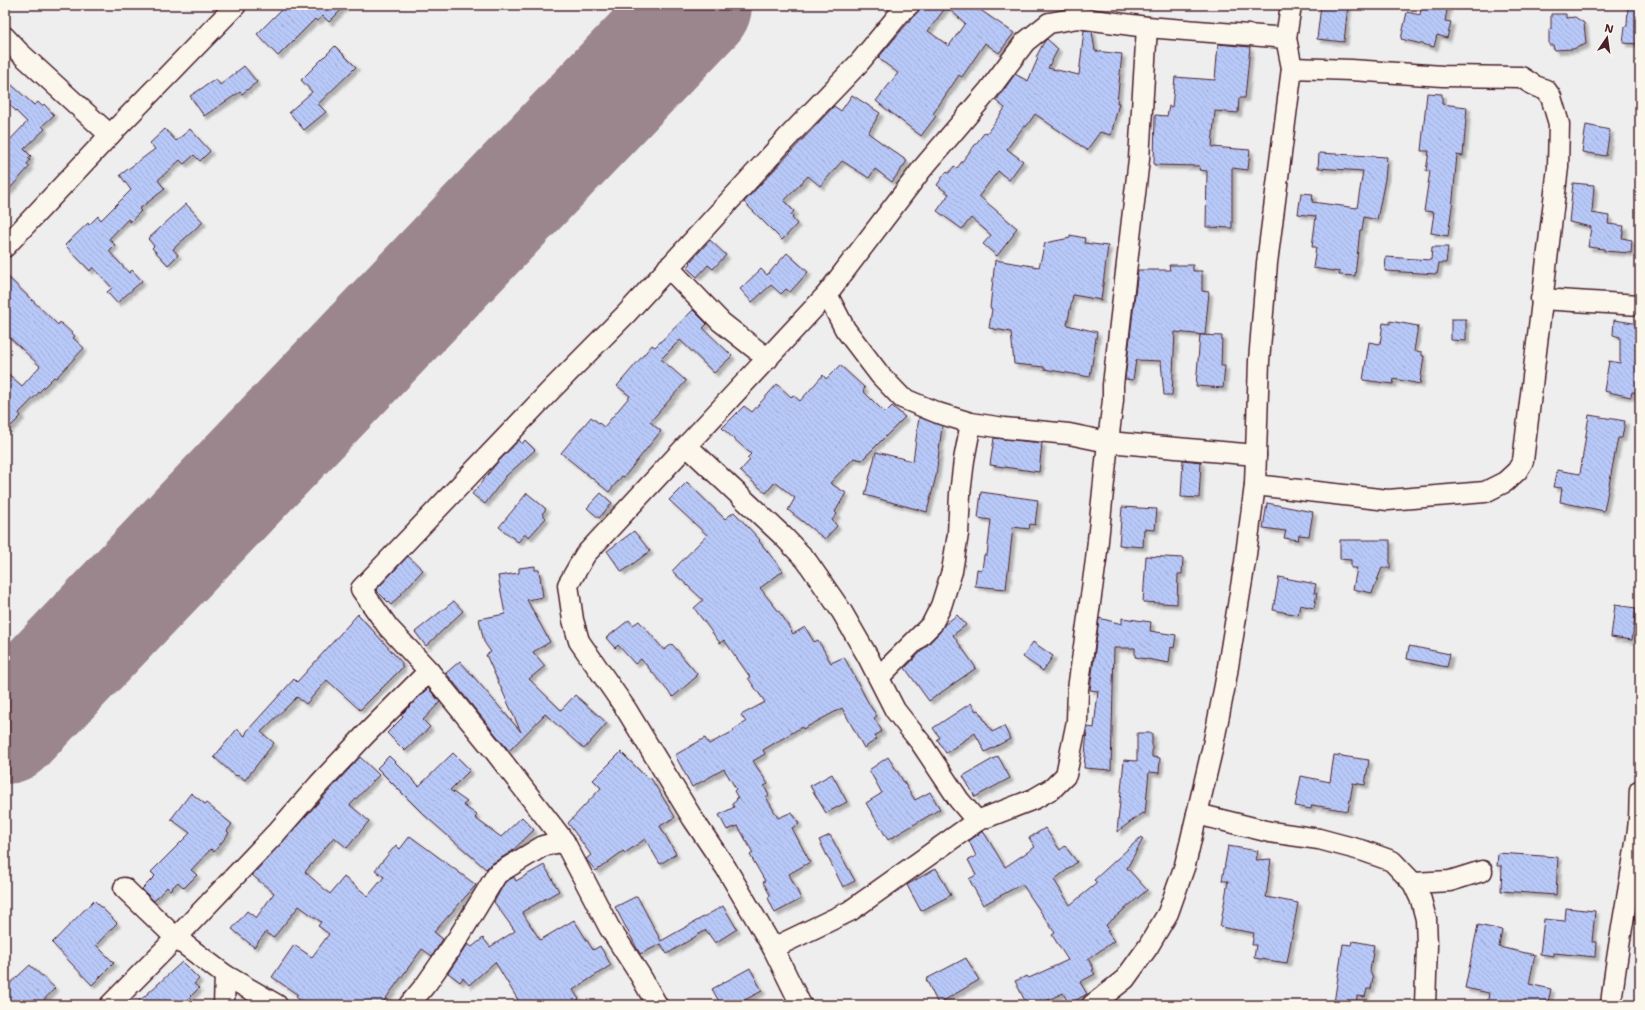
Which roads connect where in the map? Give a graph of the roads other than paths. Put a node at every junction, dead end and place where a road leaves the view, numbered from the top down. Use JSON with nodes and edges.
{"nodes":[{"id":1,"x":236,"y":5,"type":"edge"},
{"id":2,"x":909,"y":5,"type":"edge"},
{"id":3,"x":1291,"y":5,"type":"edge"},
{"id":4,"x":1147,"y":27,"type":"junction"},
{"id":5,"x":5,"y":37,"type":"edge"},
{"id":6,"x":1286,"y":38,"type":"junction"},
{"id":7,"x":1292,"y":68,"type":"junction"},
{"id":8,"x":110,"y":135,"type":"junction"},
{"id":9,"x":5,"y":247,"type":"edge"},
{"id":10,"x":668,"y":267,"type":"junction"},
{"id":11,"x":826,"y":294,"type":"junction"},
{"id":12,"x":1541,"y":299,"type":"junction"},
{"id":13,"x":1640,"y":305,"type":"edge"},
{"id":14,"x":768,"y":359,"type":"junction"},
{"id":15,"x":971,"y":423,"type":"junction"},
{"id":16,"x":1108,"y":442,"type":"junction"},
{"id":17,"x":687,"y":446,"type":"junction"},
{"id":18,"x":1256,"y":455,"type":"junction"},
{"id":19,"x":1255,"y":485,"type":"junction"},
{"id":20,"x":429,"y":671,"type":"junction"},
{"id":21,"x":878,"y":677,"type":"junction"},
{"id":22,"x":1640,"y":790,"type":"edge"},
{"id":23,"x":1197,"y":814,"type":"junction"},
{"id":24,"x":977,"y":821,"type":"junction"},
{"id":25,"x":564,"y":842,"type":"junction"},
{"id":26,"x":1482,"y":871,"type":"dead end"},
{"id":27,"x":1413,"y":883,"type":"junction"},
{"id":28,"x":124,"y":888,"type":"dead end"},
{"id":29,"x":176,"y":938,"type":"junction"},
{"id":30,"x":773,"y":948,"type":"junction"},
{"id":31,"x":225,"y":975,"type":"junction"},
{"id":32,"x":110,"y":1005,"type":"edge"},
{"id":33,"x":224,"y":1005,"type":"edge"},
{"id":34,"x":276,"y":1005,"type":"edge"},
{"id":35,"x":409,"y":1005,"type":"edge"},
{"id":36,"x":657,"y":1005,"type":"edge"},
{"id":37,"x":801,"y":1005,"type":"edge"},
{"id":38,"x":1092,"y":1005,"type":"edge"},
{"id":39,"x":1425,"y":1005,"type":"edge"},
{"id":40,"x":1611,"y":1005,"type":"edge"}],
"edges":[{"from":1,"to":8,"type":"street"},
{"from":2,"to":10,"type":"street"},
{"from":3,"to":6,"type":"street"},
{"from":4,"to":6,"type":"street"},
{"from":4,"to":11,"type":"street"},
{"from":4,"to":16,"type":"street"},
{"from":5,"to":8,"type":"street"},
{"from":6,"to":7,"type":"street"},
{"from":7,"to":12,"type":"street"},
{"from":7,"to":18,"type":"street"},
{"from":8,"to":9,"type":"street"},
{"from":10,"to":14,"type":"street"},
{"from":10,"to":20,"type":"street"},
{"from":11,"to":14,"type":"street"},
{"from":11,"to":15,"type":"street"},
{"from":12,"to":13,"type":"street"},
{"from":12,"to":19,"type":"street"},
{"from":14,"to":17,"type":"street"},
{"from":15,"to":16,"type":"street"},
{"from":15,"to":21,"type":"street"},
{"from":16,"to":18,"type":"street"},
{"from":16,"to":24,"type":"street"},
{"from":17,"to":21,"type":"street"},
{"from":17,"to":30,"type":"street"},
{"from":18,"to":19,"type":"street"},
{"from":19,"to":23,"type":"street"},
{"from":20,"to":25,"type":"street"},
{"from":20,"to":29,"type":"street"},
{"from":21,"to":24,"type":"street"},
{"from":22,"to":40,"type":"street"},
{"from":23,"to":27,"type":"street"},
{"from":23,"to":38,"type":"street"},
{"from":24,"to":30,"type":"street"},
{"from":25,"to":35,"type":"street"},
{"from":25,"to":36,"type":"street"},
{"from":26,"to":27,"type":"street"},
{"from":27,"to":39,"type":"street"},
{"from":28,"to":29,"type":"street"},
{"from":29,"to":31,"type":"street"},
{"from":29,"to":32,"type":"street"},
{"from":30,"to":37,"type":"street"},
{"from":31,"to":33,"type":"street"},
{"from":31,"to":34,"type":"street"}]}
